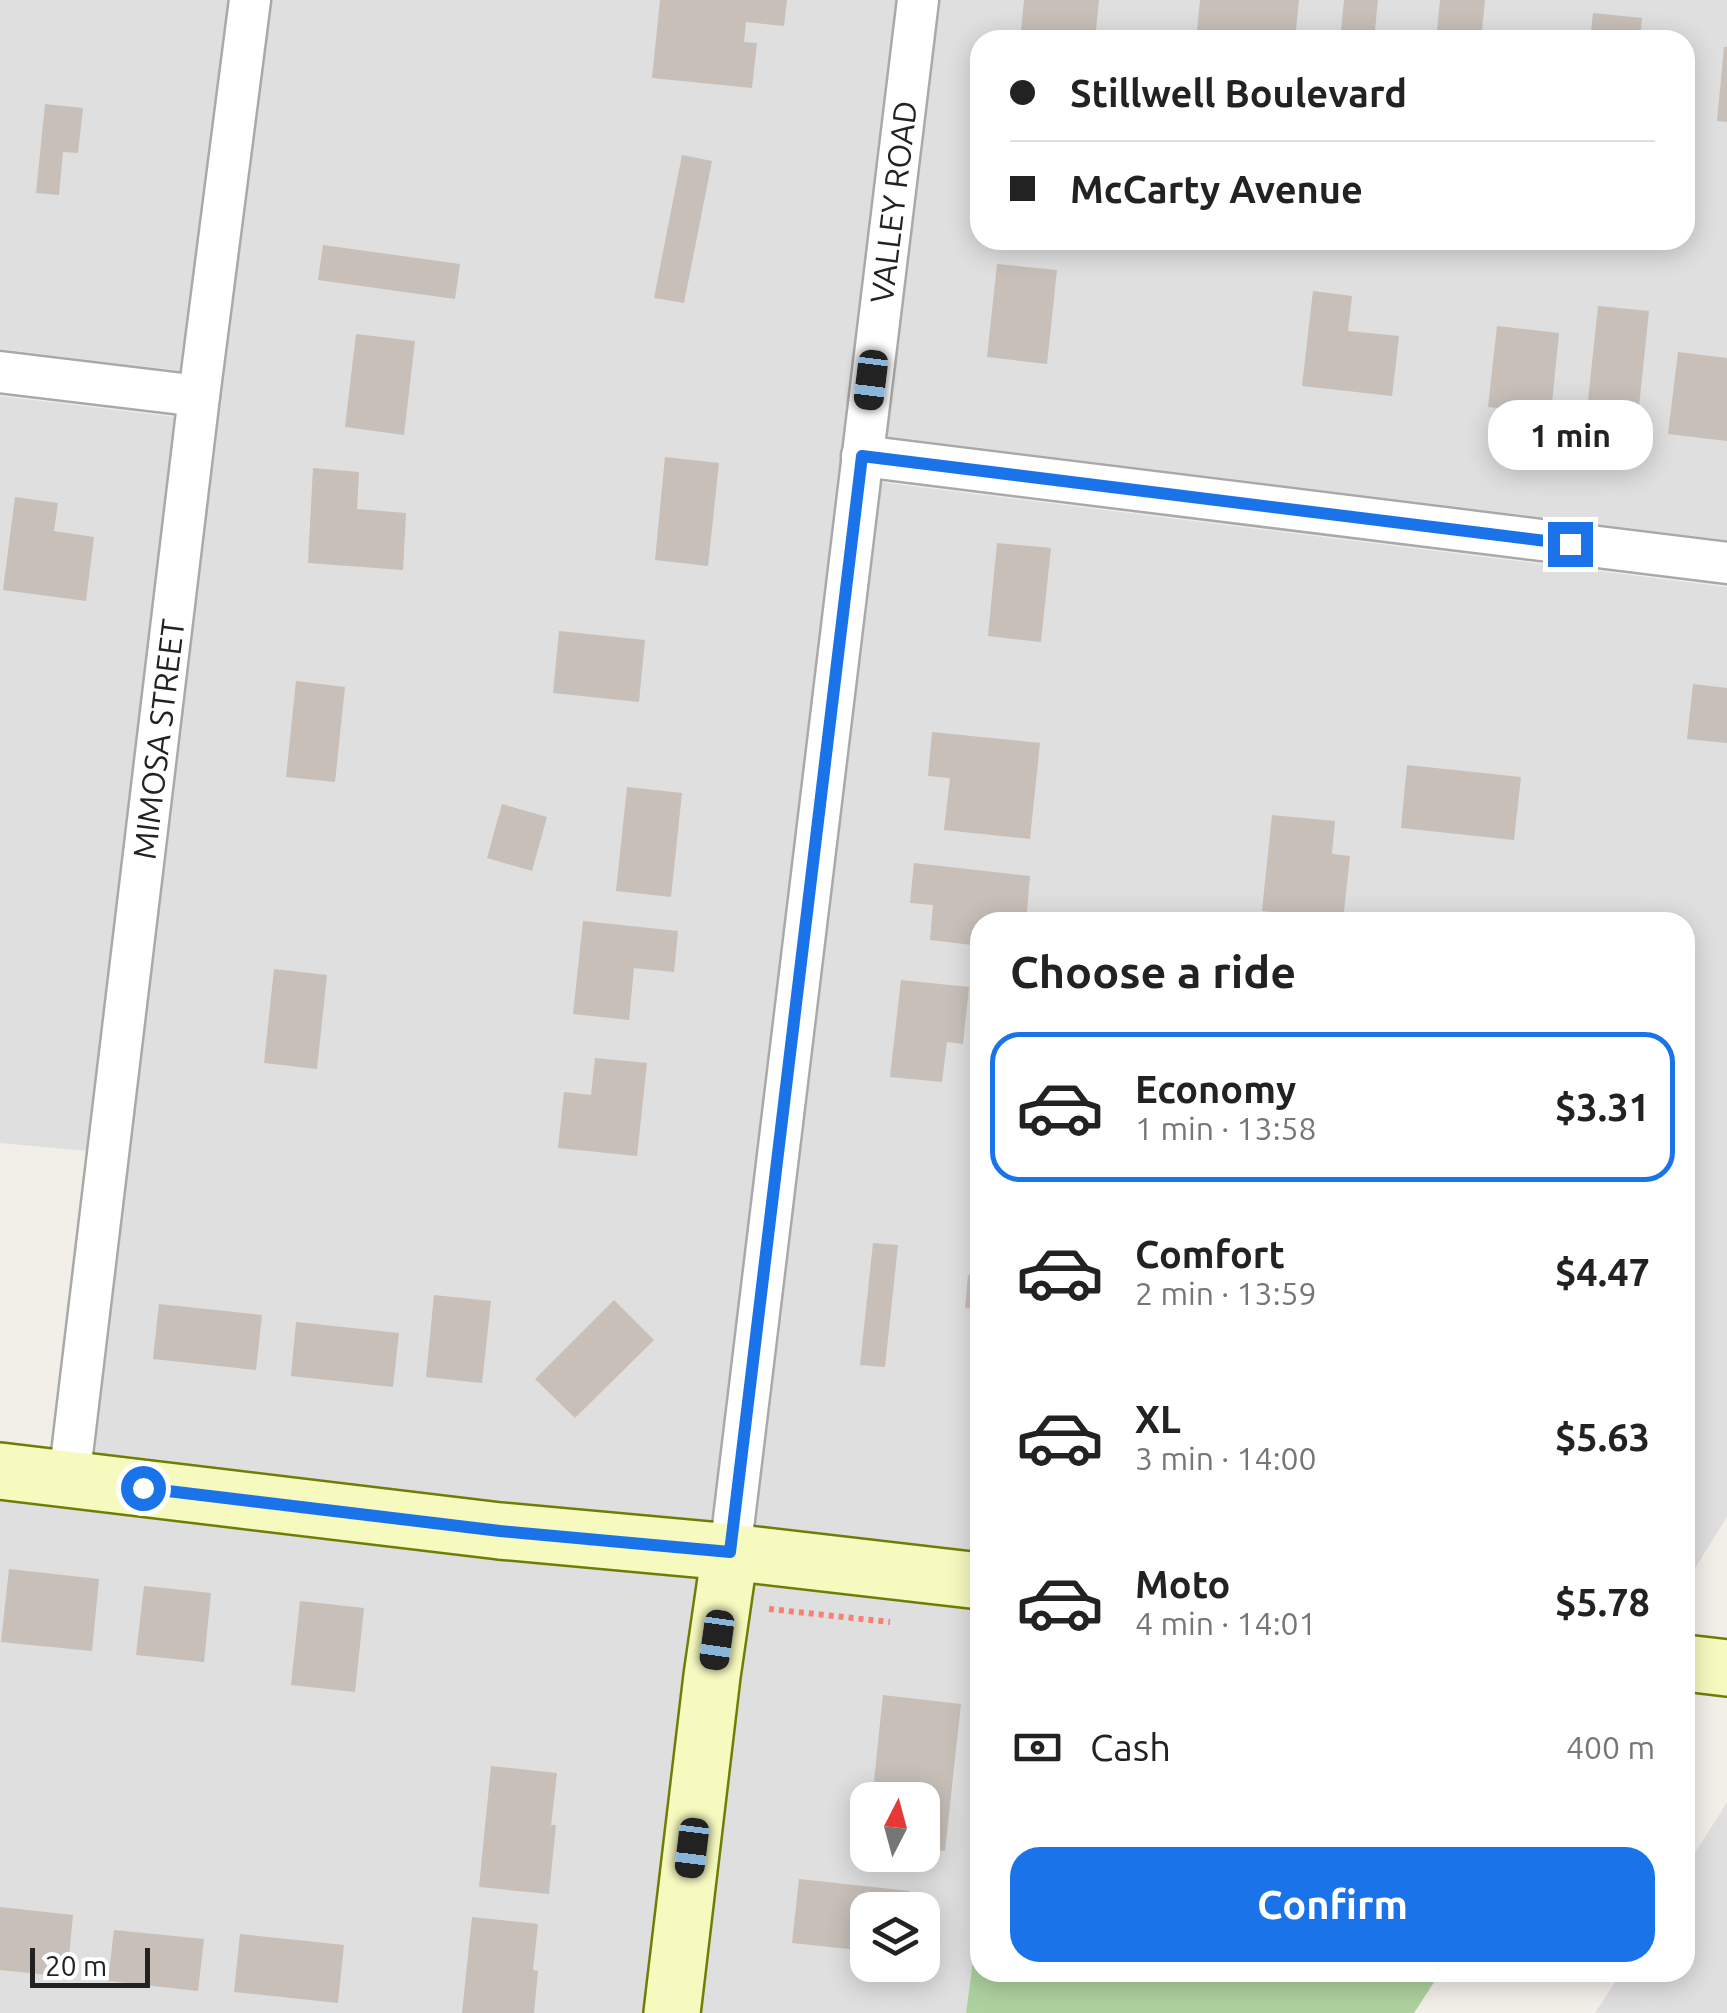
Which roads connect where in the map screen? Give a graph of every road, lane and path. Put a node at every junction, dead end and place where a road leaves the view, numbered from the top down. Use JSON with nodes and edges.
{"nodes":[{"id":1,"x":250,"y":0,"type":"edge"},
{"id":2,"x":918,"y":0,"type":"edge"},
{"id":3,"x":0,"y":372,"type":"edge"},
{"id":4,"x":199,"y":396,"type":"junction"},
{"id":5,"x":862,"y":456,"type":"junction"},
{"id":6,"x":1727,"y":563,"type":"edge"},
{"id":7,"x":0,"y":1471,"type":"edge"},
{"id":8,"x":69,"y":1479,"type":"junction"},
{"id":9,"x":726,"y":1578,"type":"junction"},
{"id":10,"x":970,"y":1581,"type":"edge"},
{"id":11,"x":901,"y":1624,"type":"dead end"},
{"id":12,"x":1695,"y":1664,"type":"edge"},
{"id":13,"x":1727,"y":1668,"type":"edge"},
{"id":14,"x":672,"y":2013,"type":"edge"}],
"edges":[{"from":1,"to":4,"type":"street","name":"MIMOSA STREET"},
{"from":2,"to":5,"type":"street","name":"VALLEY ROAD"},
{"from":3,"to":4,"type":"street"},
{"from":4,"to":8,"type":"street","name":"MIMOSA STREET"},
{"from":5,"to":6,"type":"street"},
{"from":5,"to":9,"type":"street","name":"VALLEY ROAD"},
{"from":7,"to":8,"type":"street"},
{"from":8,"to":9,"type":"street"},
{"from":9,"to":10,"type":"street"},
{"from":9,"to":11,"type":"path"},
{"from":9,"to":14,"type":"street","name":"VALLEY ROAD"},
{"from":12,"to":13,"type":"street"}]}
